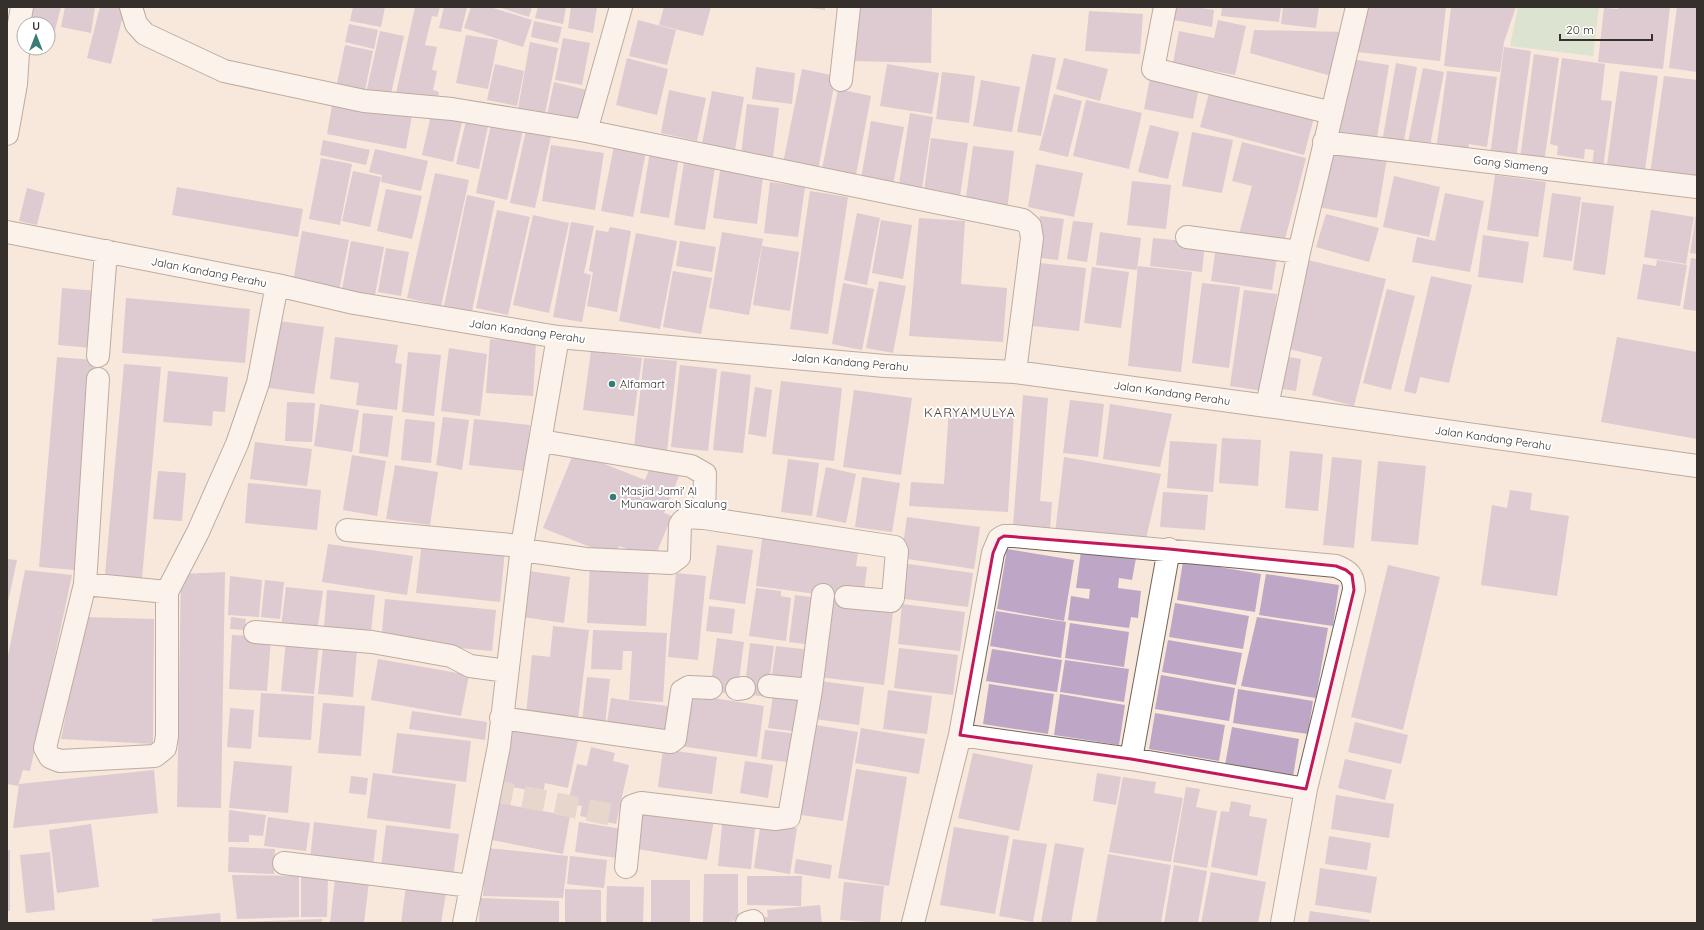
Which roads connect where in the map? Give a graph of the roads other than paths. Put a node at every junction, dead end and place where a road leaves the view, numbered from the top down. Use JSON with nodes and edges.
{"nodes":[{"id":1,"x":22,"y":7,"type":"edge"},
{"id":2,"x":131,"y":7,"type":"edge"},
{"id":3,"x":621,"y":7,"type":"edge"},
{"id":4,"x":849,"y":7,"type":"edge"},
{"id":5,"x":1165,"y":7,"type":"edge"},
{"id":6,"x":1357,"y":7,"type":"edge"},
{"id":7,"x":841,"y":80,"type":"dead end"},
{"id":8,"x":1332,"y":113,"type":"junction"},
{"id":9,"x":586,"y":131,"type":"junction"},
{"id":10,"x":7,"y":134,"type":"edge"},
{"id":11,"x":1324,"y":142,"type":"junction"},
{"id":12,"x":1697,"y":187,"type":"edge"},
{"id":13,"x":7,"y":232,"type":"edge"},
{"id":14,"x":1187,"y":237,"type":"dead end"},
{"id":15,"x":106,"y":251,"type":"junction"},
{"id":16,"x":1299,"y":252,"type":"junction"},
{"id":17,"x":276,"y":285,"type":"junction"},
{"id":18,"x":558,"y":337,"type":"junction"},
{"id":19,"x":98,"y":356,"type":"dead end"},
{"id":20,"x":1015,"y":372,"type":"junction"},
{"id":21,"x":98,"y":379,"type":"dead end"},
{"id":22,"x":1267,"y":406,"type":"junction"},
{"id":23,"x":541,"y":441,"type":"junction"},
{"id":24,"x":1697,"y":466,"type":"edge"},
{"id":25,"x":704,"y":518,"type":"junction"},
{"id":26,"x":347,"y":530,"type":"dead end"},
{"id":27,"x":522,"y":548,"type":"junction"},
{"id":28,"x":1169,"y":549,"type":"junction"},
{"id":29,"x":84,"y":584,"type":"junction"},
{"id":30,"x":167,"y":592,"type":"junction"},
{"id":31,"x":823,"y":595,"type":"dead end"},
{"id":32,"x":846,"y":597,"type":"dead end"},
{"id":33,"x":255,"y":632,"type":"dead end"},
{"id":34,"x":507,"y":671,"type":"junction"},
{"id":35,"x":769,"y":686,"type":"dead end"},
{"id":36,"x":711,"y":688,"type":"dead end"},
{"id":37,"x":811,"y":690,"type":"junction"},
{"id":38,"x":501,"y":718,"type":"junction"},
{"id":39,"x":960,"y":735,"type":"junction"},
{"id":40,"x":1131,"y":759,"type":"junction"},
{"id":41,"x":1306,"y":789,"type":"junction"},
{"id":42,"x":284,"y":863,"type":"dead end"},
{"id":43,"x":626,"y":868,"type":"dead end"},
{"id":44,"x":471,"y":886,"type":"junction"},
{"id":45,"x":464,"y":923,"type":"edge"},
{"id":46,"x":913,"y":923,"type":"edge"},
{"id":47,"x":1282,"y":923,"type":"edge"}],
"edges":[{"from":1,"to":10,"type":"street"},
{"from":2,"to":9,"type":"street"},
{"from":3,"to":9,"type":"street"},
{"from":4,"to":7,"type":"street"},
{"from":5,"to":8,"type":"street"},
{"from":6,"to":8,"type":"street"},
{"from":8,"to":11,"type":"street"},
{"from":9,"to":20,"type":"street"},
{"from":11,"to":12,"type":"street","name":"Gang Siameng"},
{"from":11,"to":16,"type":"street"},
{"from":13,"to":15,"type":"street","name":"Jalan Kandang Perahu"},
{"from":14,"to":16,"type":"street"},
{"from":15,"to":17,"type":"street","name":"Jalan Kandang Perahu"},
{"from":15,"to":19,"type":"street"},
{"from":16,"to":22,"type":"street"},
{"from":17,"to":18,"type":"street","name":"Jalan Kandang Perahu"},
{"from":17,"to":30,"type":"street"},
{"from":18,"to":20,"type":"street","name":"Jalan Kandang Perahu"},
{"from":18,"to":23,"type":"street"},
{"from":20,"to":22,"type":"street","name":"Jalan Kandang Perahu"},
{"from":21,"to":29,"type":"street"},
{"from":22,"to":24,"type":"street","name":"Jalan Kandang Perahu"},
{"from":23,"to":25,"type":"street"},
{"from":23,"to":27,"type":"street"},
{"from":25,"to":27,"type":"street"},
{"from":25,"to":32,"type":"street"},
{"from":26,"to":27,"type":"street"},
{"from":27,"to":34,"type":"street"},
{"from":28,"to":39,"type":"street"},
{"from":28,"to":40,"type":"street"},
{"from":28,"to":41,"type":"street"},
{"from":29,"to":30,"type":"street"},
{"from":29,"to":30,"type":"street"},
{"from":31,"to":37,"type":"street"},
{"from":33,"to":34,"type":"street"},
{"from":34,"to":38,"type":"street"},
{"from":35,"to":37,"type":"street"},
{"from":36,"to":38,"type":"street"},
{"from":37,"to":43,"type":"street"},
{"from":38,"to":44,"type":"street"},
{"from":39,"to":40,"type":"street"},
{"from":39,"to":46,"type":"street"},
{"from":40,"to":41,"type":"street"},
{"from":41,"to":47,"type":"street"},
{"from":42,"to":44,"type":"street"},
{"from":44,"to":45,"type":"street"}]}
